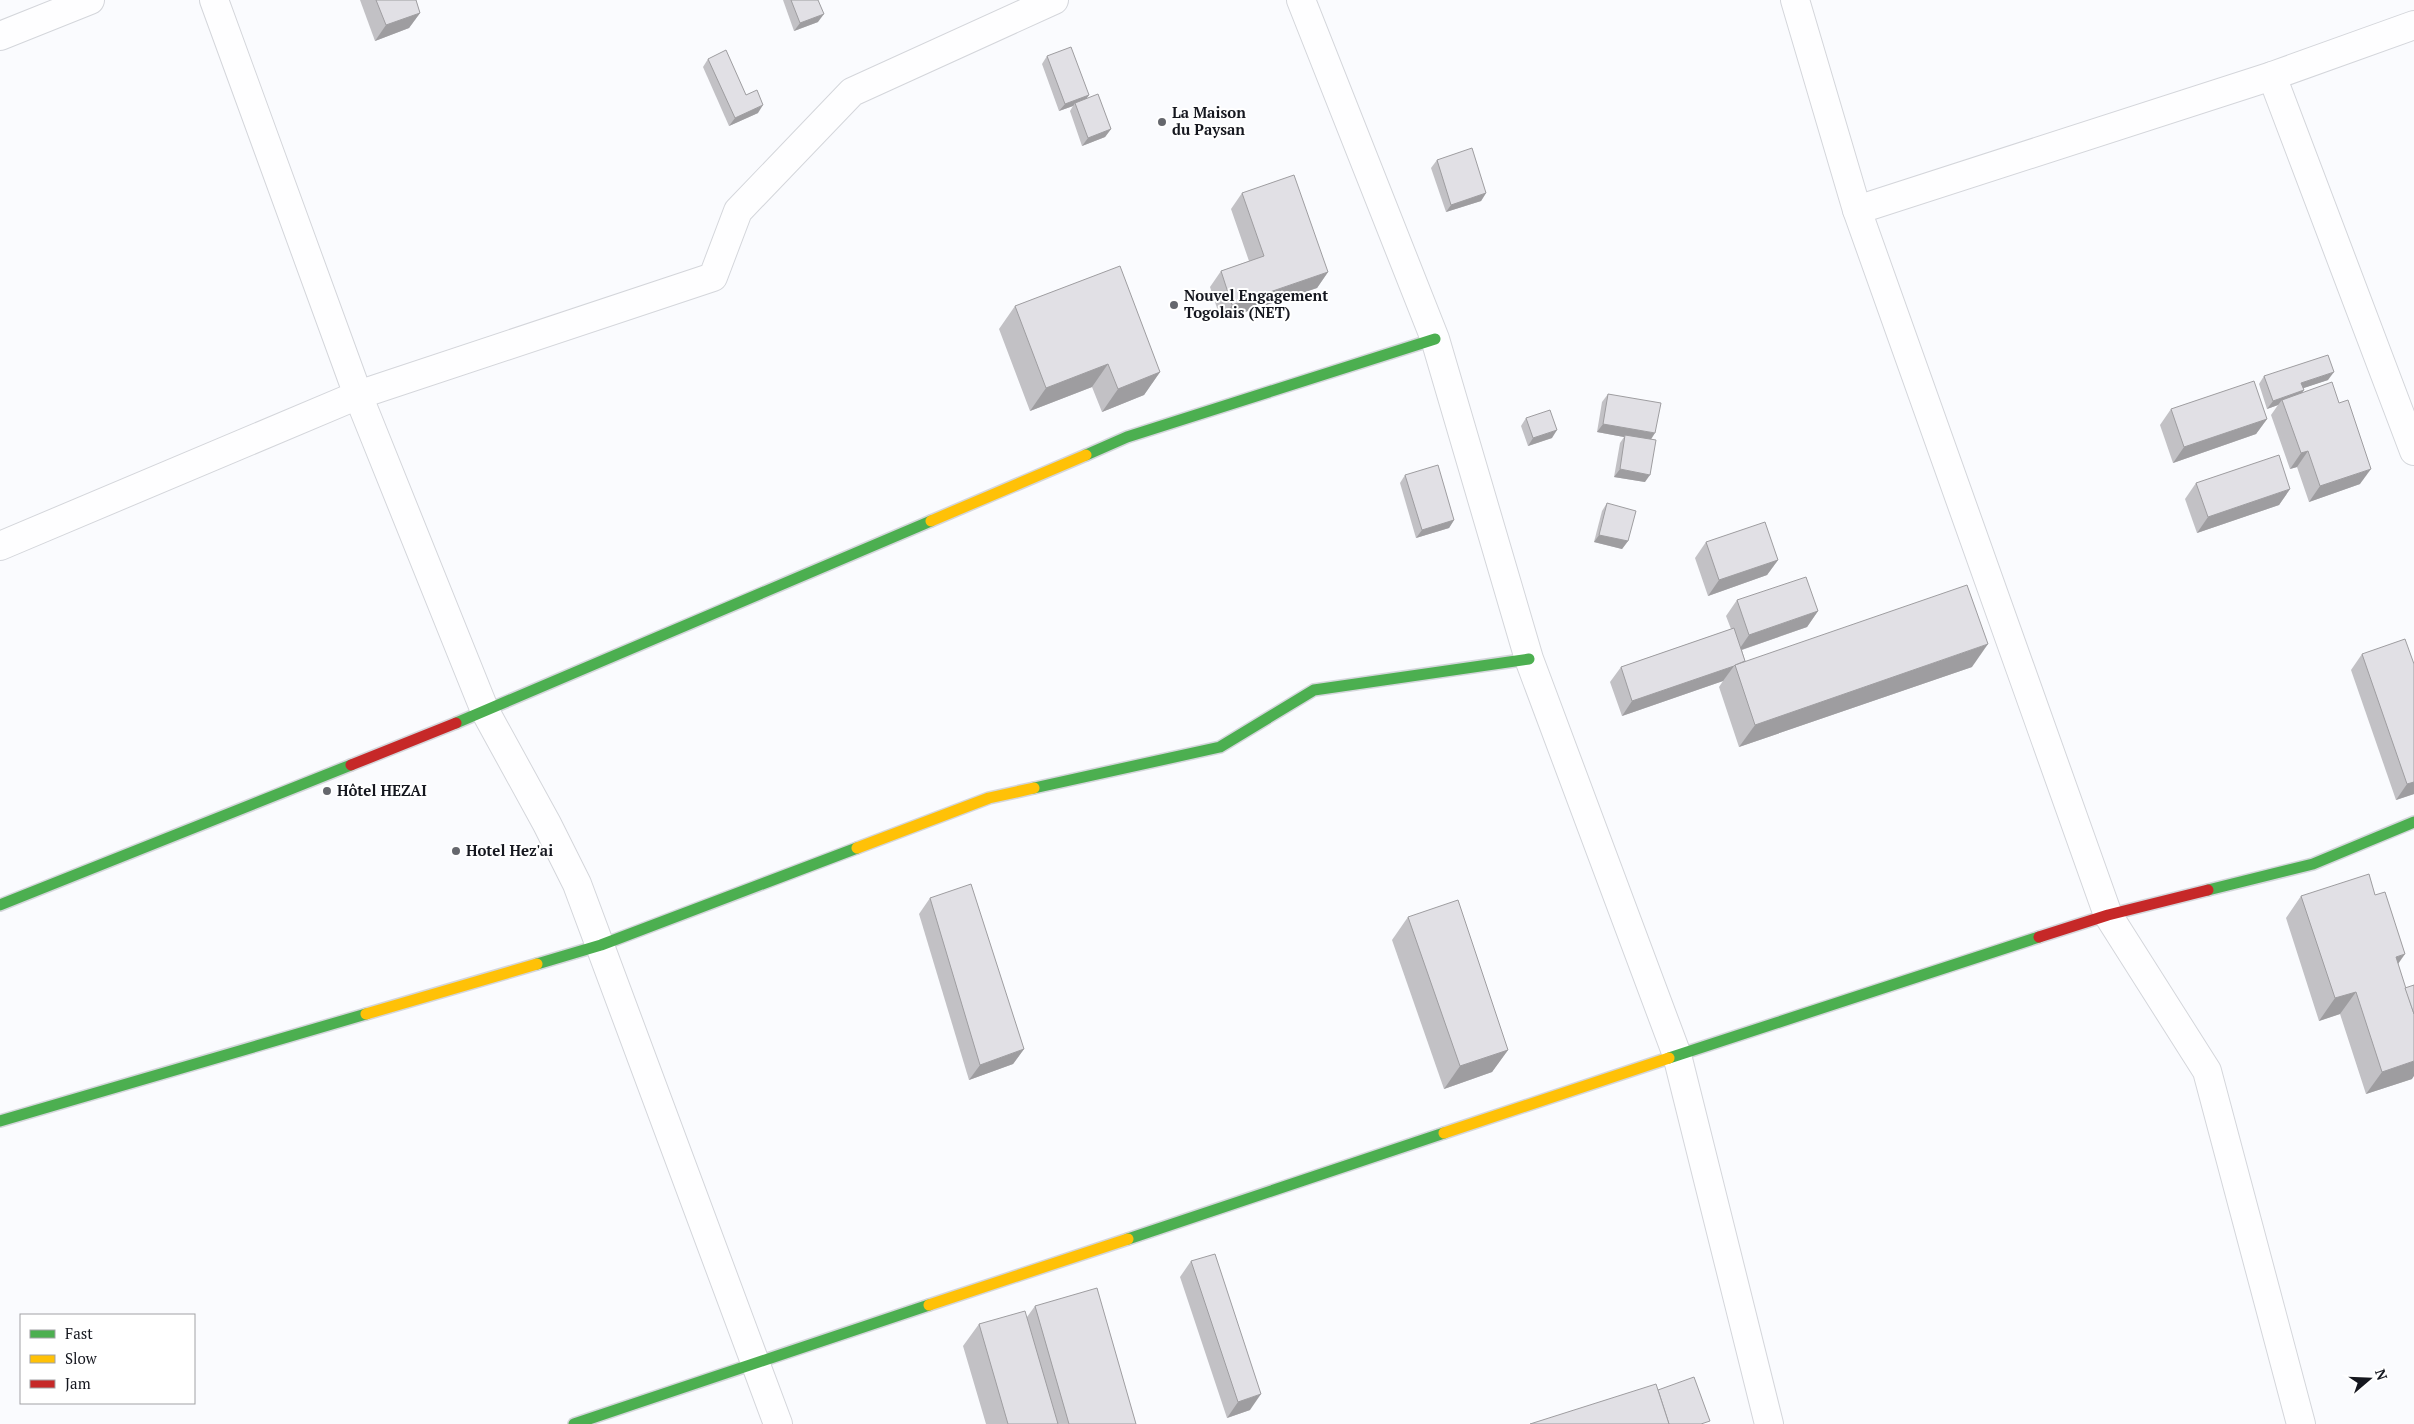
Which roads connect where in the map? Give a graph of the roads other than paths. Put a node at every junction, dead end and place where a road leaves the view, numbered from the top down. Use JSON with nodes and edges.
{"nodes":[{"id":1,"x":90,"y":0,"type":"edge"},
{"id":2,"x":214,"y":0,"type":"edge"},
{"id":3,"x":1054,"y":0,"type":"edge"},
{"id":4,"x":1301,"y":0,"type":"edge"},
{"id":5,"x":1795,"y":0,"type":"edge"},
{"id":6,"x":2414,"y":24,"type":"edge"},
{"id":7,"x":0,"y":36,"type":"edge"},
{"id":8,"x":2272,"y":76,"type":"junction"},
{"id":9,"x":1857,"y":210,"type":"junction"},
{"id":10,"x":1435,"y":339,"type":"junction"},
{"id":11,"x":358,"y":395,"type":"junction"},
{"id":12,"x":2414,"y":451,"type":"edge"},
{"id":13,"x":0,"y":546,"type":"edge"},
{"id":14,"x":1529,"y":659,"type":"junction"},
{"id":15,"x":484,"y":711,"type":"junction"},
{"id":16,"x":2414,"y":822,"type":"edge"},
{"id":17,"x":0,"y":906,"type":"edge"},
{"id":18,"x":2108,"y":915,"type":"junction"},
{"id":19,"x":601,"y":946,"type":"junction"},
{"id":20,"x":1677,"y":1055,"type":"junction"},
{"id":21,"x":0,"y":1121,"type":"edge"},
{"id":22,"x":754,"y":1365,"type":"junction"},
{"id":23,"x":574,"y":1424,"type":"edge"},
{"id":24,"x":778,"y":1424,"type":"edge"},
{"id":25,"x":1769,"y":1424,"type":"edge"},
{"id":26,"x":2301,"y":1424,"type":"edge"}],
"edges":[{"from":1,"to":7,"type":"street"},
{"from":2,"to":11,"type":"street"},
{"from":3,"to":11,"type":"street"},
{"from":4,"to":10,"type":"street"},
{"from":5,"to":9,"type":"street"},
{"from":6,"to":8,"type":"street"},
{"from":8,"to":9,"type":"street"},
{"from":8,"to":12,"type":"street"},
{"from":9,"to":18,"type":"street"},
{"from":10,"to":14,"type":"street"},
{"from":10,"to":15,"type":"street"},
{"from":11,"to":13,"type":"street"},
{"from":11,"to":15,"type":"street"},
{"from":14,"to":19,"type":"street"},
{"from":14,"to":20,"type":"street"},
{"from":15,"to":17,"type":"street"},
{"from":15,"to":19,"type":"street"},
{"from":16,"to":18,"type":"street"},
{"from":18,"to":20,"type":"street"},
{"from":18,"to":26,"type":"street"},
{"from":19,"to":21,"type":"street"},
{"from":19,"to":22,"type":"street"},
{"from":20,"to":22,"type":"street"},
{"from":20,"to":25,"type":"street"},
{"from":22,"to":23,"type":"street"},
{"from":22,"to":24,"type":"street"}]}
